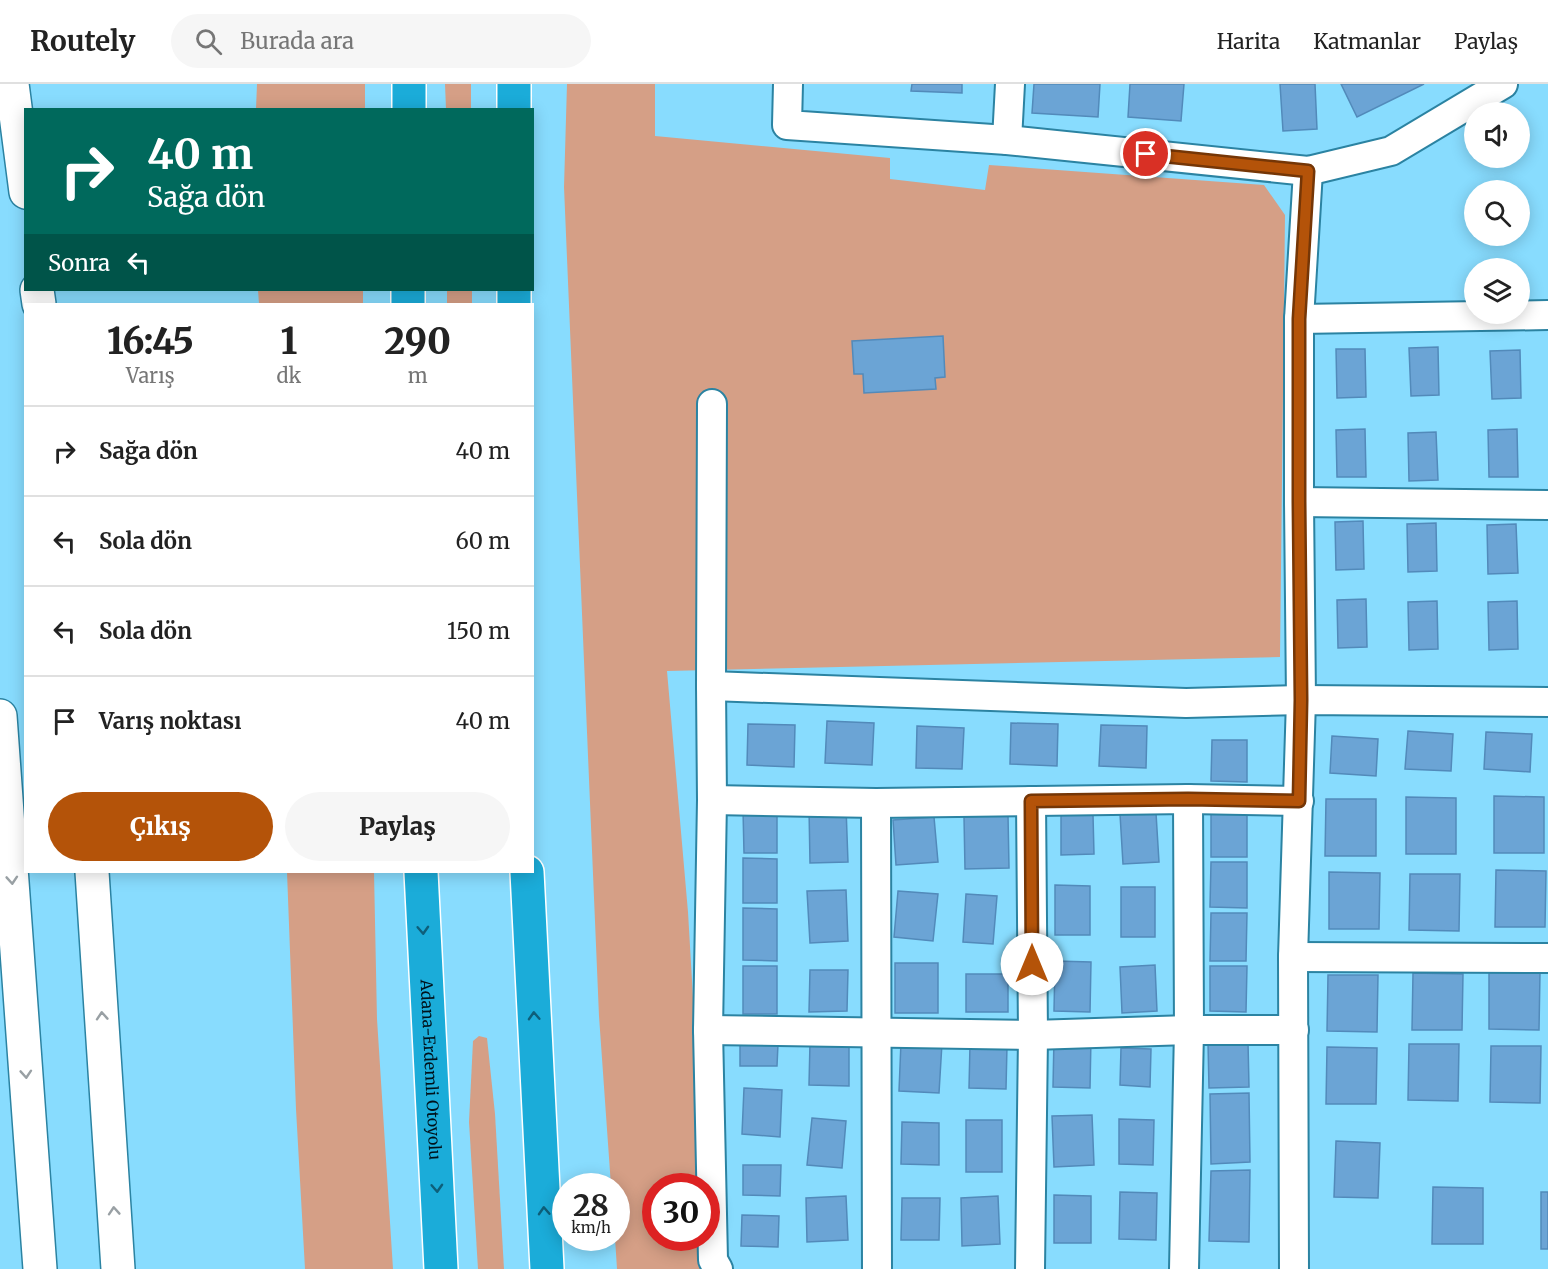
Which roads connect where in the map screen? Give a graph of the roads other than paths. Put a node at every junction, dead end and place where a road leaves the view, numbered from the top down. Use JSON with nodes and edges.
{"nodes":[{"id":1,"x":12,"y":84,"type":"edge"},
{"id":2,"x":409,"y":84,"type":"edge"},
{"id":3,"x":514,"y":84,"type":"edge"},
{"id":4,"x":788,"y":84,"type":"edge"},
{"id":5,"x":1010,"y":84,"type":"edge"},
{"id":6,"x":1503,"y":84,"type":"edge"},
{"id":7,"x":409,"y":108,"type":"edge"},
{"id":8,"x":514,"y":108,"type":"edge"},
{"id":9,"x":1007,"y":140,"type":"junction"},
{"id":10,"x":1308,"y":171,"type":"junction"},
{"id":11,"x":24,"y":177,"type":"edge"},
{"id":12,"x":1548,"y":315,"type":"edge"},
{"id":13,"x":1299,"y":319,"type":"junction"},
{"id":14,"x":712,"y":404,"type":"dead end"},
{"id":15,"x":1299,"y":502,"type":"junction"},
{"id":16,"x":1548,"y":505,"type":"edge"},
{"id":17,"x":711,"y":686,"type":"junction"},
{"id":18,"x":1301,"y":700,"type":"junction"},
{"id":19,"x":1548,"y":702,"type":"edge"},
{"id":20,"x":0,"y":717,"type":"edge"},
{"id":21,"x":1188,"y":799,"type":"junction"},
{"id":22,"x":712,"y":800,"type":"junction"},
{"id":23,"x":1031,"y":801,"type":"junction"},
{"id":24,"x":1299,"y":801,"type":"junction"},
{"id":25,"x":876,"y":803,"type":"junction"},
{"id":26,"x":92,"y":873,"type":"edge"},
{"id":27,"x":421,"y":873,"type":"edge"},
{"id":28,"x":527,"y":873,"type":"edge"},
{"id":29,"x":1293,"y":957,"type":"junction"},
{"id":30,"x":1548,"y":958,"type":"edge"},
{"id":31,"x":708,"y":1030,"type":"junction"},
{"id":32,"x":1189,"y":1030,"type":"junction"},
{"id":33,"x":1294,"y":1030,"type":"junction"},
{"id":34,"x":876,"y":1032,"type":"junction"},
{"id":35,"x":1033,"y":1035,"type":"junction"},
{"id":36,"x":40,"y":1269,"type":"edge"},
{"id":37,"x":118,"y":1269,"type":"edge"},
{"id":38,"x":441,"y":1269,"type":"edge"},
{"id":39,"x":547,"y":1269,"type":"edge"},
{"id":40,"x":718,"y":1269,"type":"edge"},
{"id":41,"x":877,"y":1269,"type":"edge"},
{"id":42,"x":1030,"y":1269,"type":"edge"},
{"id":43,"x":1184,"y":1269,"type":"edge"},
{"id":44,"x":1294,"y":1269,"type":"edge"}],
"edges":[{"from":1,"to":11,"type":"street"},
{"from":2,"to":7,"type":"highway"},
{"from":3,"to":8,"type":"highway"},
{"from":4,"to":9,"type":"street"},
{"from":5,"to":9,"type":"street"},
{"from":6,"to":10,"type":"street"},
{"from":9,"to":10,"type":"street"},
{"from":10,"to":13,"type":"street"},
{"from":12,"to":13,"type":"street"},
{"from":13,"to":15,"type":"street"},
{"from":14,"to":17,"type":"street"},
{"from":15,"to":16,"type":"street"},
{"from":15,"to":18,"type":"street"},
{"from":17,"to":18,"type":"street"},
{"from":17,"to":22,"type":"street"},
{"from":18,"to":19,"type":"street"},
{"from":18,"to":24,"type":"street"},
{"from":20,"to":36,"type":"street","one_way":true},
{"from":21,"to":23,"type":"street"},
{"from":21,"to":24,"type":"street"},
{"from":21,"to":32,"type":"street"},
{"from":22,"to":25,"type":"street"},
{"from":22,"to":31,"type":"street"},
{"from":23,"to":25,"type":"street"},
{"from":23,"to":35,"type":"street"},
{"from":24,"to":29,"type":"street"},
{"from":25,"to":34,"type":"street"},
{"from":37,"to":26,"type":"street","one_way":true},
{"from":27,"to":38,"type":"highway","name":"Adana-Erdemli Otoyolu","one_way":true},
{"from":39,"to":28,"type":"highway","one_way":true},
{"from":29,"to":30,"type":"street"},
{"from":29,"to":33,"type":"street"},
{"from":31,"to":34,"type":"street"},
{"from":31,"to":40,"type":"street"},
{"from":32,"to":33,"type":"street"},
{"from":32,"to":35,"type":"street"},
{"from":32,"to":43,"type":"street"},
{"from":33,"to":44,"type":"street"},
{"from":34,"to":35,"type":"street"},
{"from":34,"to":41,"type":"street"},
{"from":35,"to":42,"type":"street"}]}
